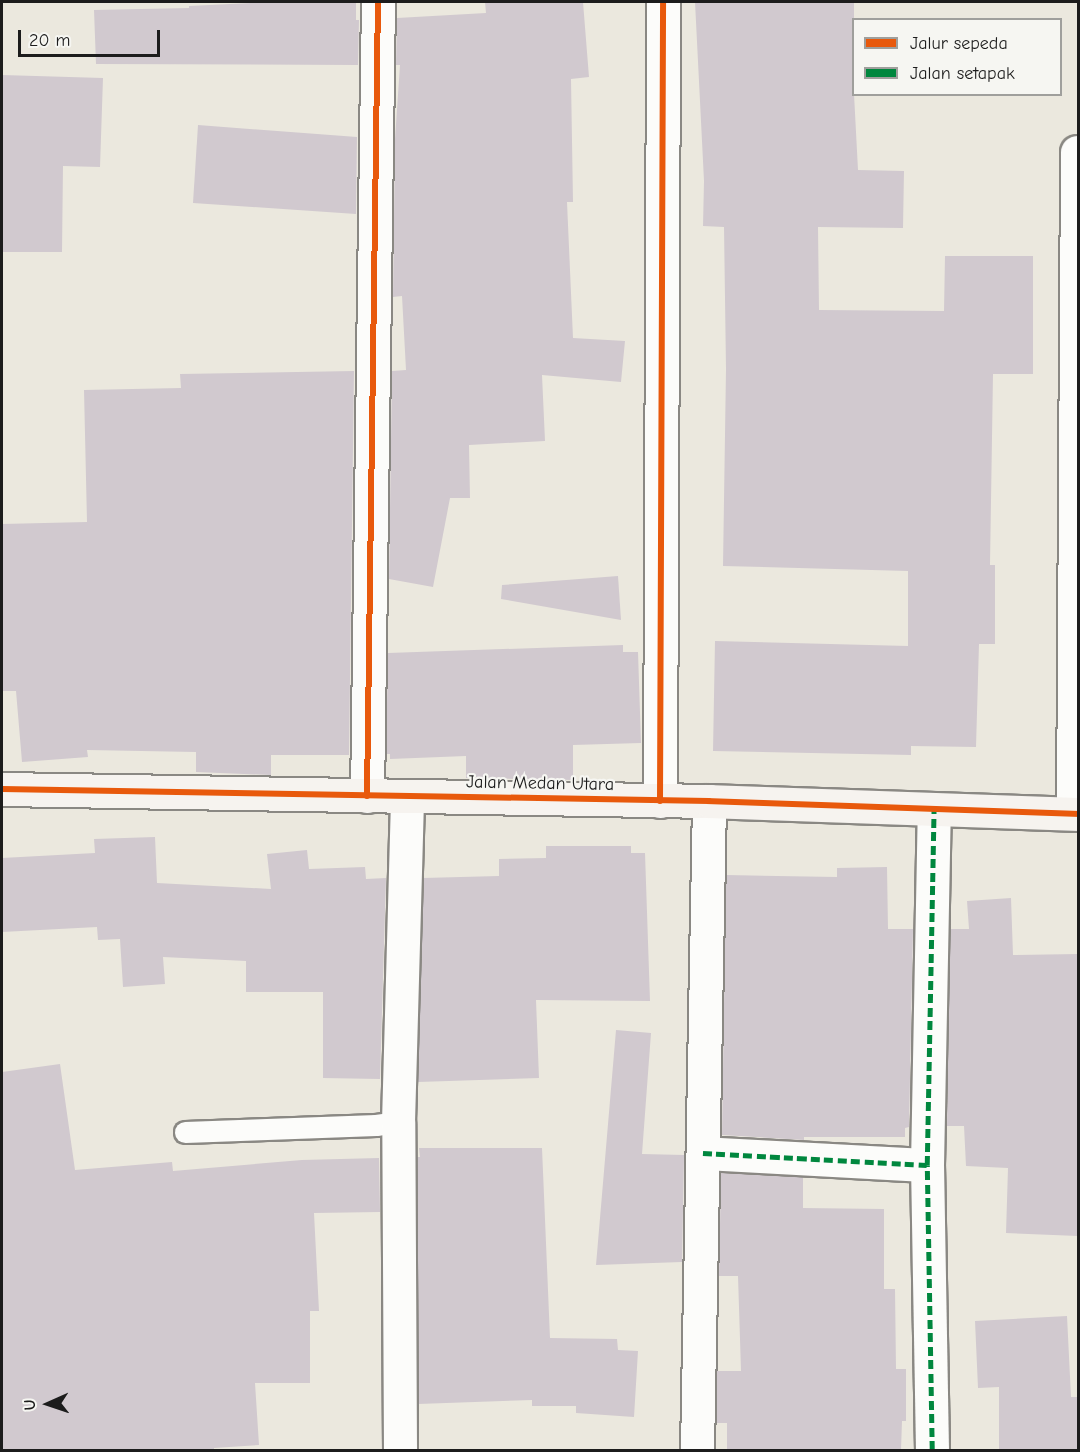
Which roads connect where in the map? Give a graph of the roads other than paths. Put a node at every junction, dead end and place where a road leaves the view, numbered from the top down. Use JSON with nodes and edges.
{"nodes":[{"id":1,"x":378,"y":2,"type":"edge"},
{"id":2,"x":663,"y":2,"type":"edge"},
{"id":3,"x":1077,"y":152,"type":"edge"},
{"id":4,"x":2,"y":789,"type":"edge"},
{"id":5,"x":367,"y":796,"type":"junction"},
{"id":6,"x":407,"y":796,"type":"junction"},
{"id":7,"x":660,"y":801,"type":"junction"},
{"id":8,"x":709,"y":801,"type":"junction"},
{"id":9,"x":934,"y":810,"type":"junction"},
{"id":10,"x":1076,"y":814,"type":"edge"},
{"id":11,"x":398,"y":1122,"type":"junction"},
{"id":12,"x":185,"y":1132,"type":"dead end"},
{"id":13,"x":703,"y":1153,"type":"junction"},
{"id":14,"x":927,"y":1166,"type":"junction"},
{"id":15,"x":400,"y":1450,"type":"edge"},
{"id":16,"x":697,"y":1450,"type":"edge"},
{"id":17,"x":932,"y":1450,"type":"edge"}],
"edges":[{"from":1,"to":5,"type":"street"},
{"from":2,"to":7,"type":"street"},
{"from":3,"to":10,"type":"street"},
{"from":4,"to":5,"type":"street","name":"Jalan Medan Utara"},
{"from":5,"to":6,"type":"street","name":"Jalan Medan Utara"},
{"from":6,"to":7,"type":"street","name":"Jalan Medan Utara"},
{"from":6,"to":11,"type":"street"},
{"from":7,"to":8,"type":"street","name":"Jalan Medan Utara"},
{"from":8,"to":9,"type":"street","name":"Jalan Medan Utara"},
{"from":8,"to":13,"type":"street"},
{"from":9,"to":10,"type":"street","name":"Jalan Medan Utara"},
{"from":9,"to":14,"type":"street"},
{"from":11,"to":12,"type":"lane"},
{"from":11,"to":15,"type":"street"},
{"from":13,"to":14,"type":"street"},
{"from":13,"to":16,"type":"street"},
{"from":14,"to":17,"type":"street"}]}
